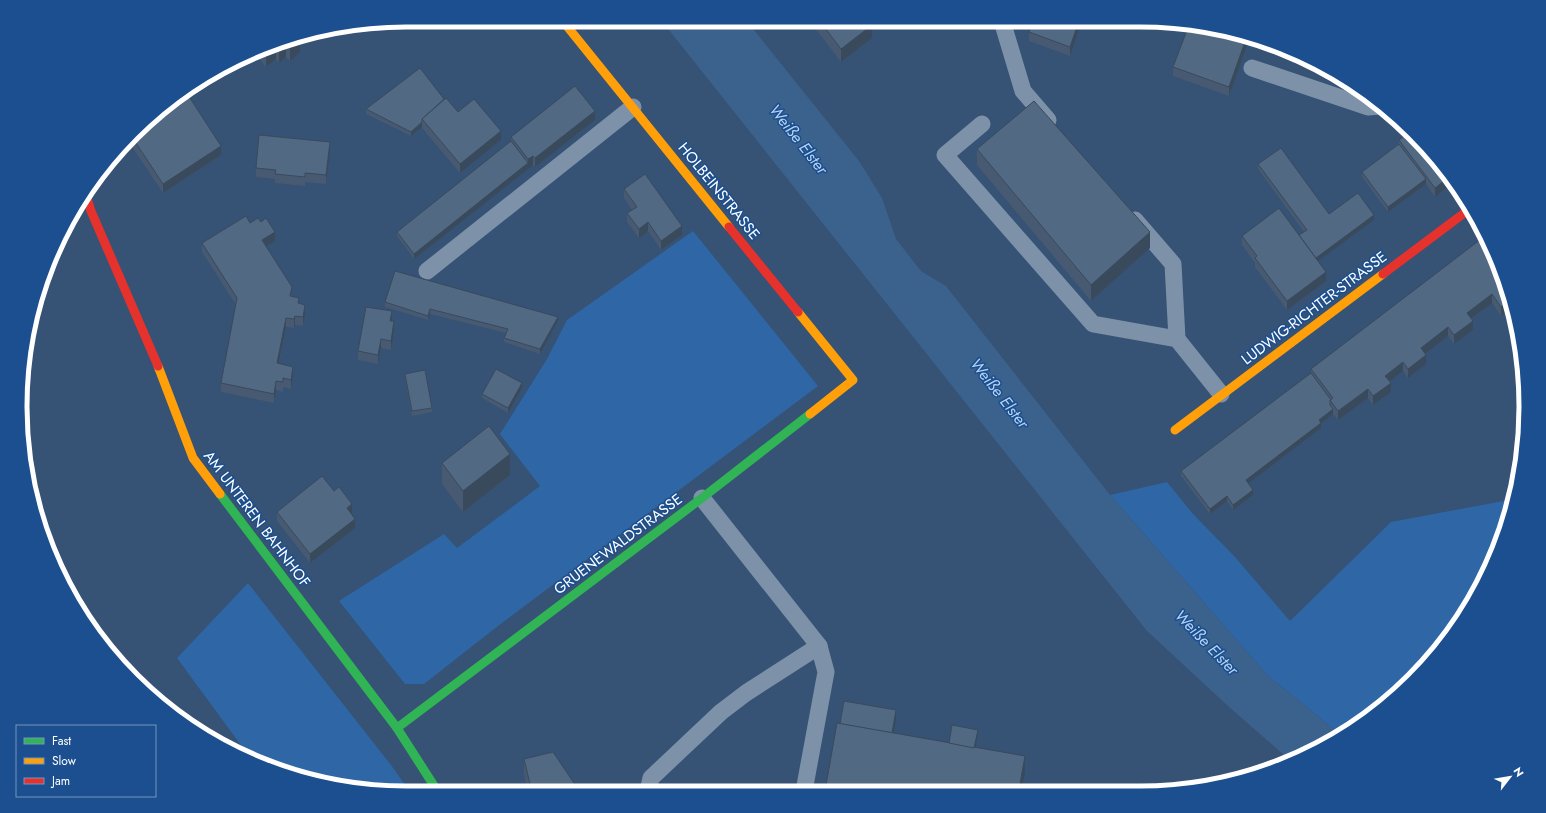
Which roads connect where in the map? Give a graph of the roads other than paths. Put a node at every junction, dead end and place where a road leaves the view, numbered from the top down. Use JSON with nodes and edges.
{"nodes":[{"id":1,"x":568,"y":27,"type":"edge"},
{"id":2,"x":1004,"y":27,"type":"edge"},
{"id":3,"x":1252,"y":68,"type":"dead end"},
{"id":4,"x":633,"y":107,"type":"junction"},
{"id":5,"x":1373,"y":107,"type":"edge"},
{"id":6,"x":982,"y":124,"type":"dead end"},
{"id":7,"x":1059,"y":132,"type":"edge"},
{"id":8,"x":88,"y":201,"type":"edge"},
{"id":9,"x":1127,"y":210,"type":"edge"},
{"id":10,"x":1465,"y":212,"type":"edge"},
{"id":11,"x":427,"y":271,"type":"dead end"},
{"id":12,"x":1177,"y":339,"type":"junction"},
{"id":13,"x":853,"y":380,"type":"joint"},
{"id":14,"x":1221,"y":394,"type":"junction"},
{"id":15,"x":1175,"y":430,"type":"dead end"},
{"id":16,"x":702,"y":498,"type":"junction"},
{"id":17,"x":819,"y":646,"type":"junction"},
{"id":18,"x":397,"y":728,"type":"junction"},
{"id":19,"x":434,"y":786,"type":"edge"},
{"id":20,"x":649,"y":786,"type":"edge"},
{"id":21,"x":805,"y":786,"type":"edge"}],
"edges":[{"from":1,"to":4,"type":"street","name":"HOLBEINSTRASSE"},
{"from":2,"to":7,"type":"lane"},
{"from":3,"to":5,"type":"lane"},
{"from":4,"to":11,"type":"lane"},
{"from":4,"to":13,"type":"street","name":"HOLBEINSTRASSE"},
{"from":6,"to":12,"type":"lane"},
{"from":8,"to":18,"type":"street","name":"AM UNTEREN BAHNHOF"},
{"from":9,"to":12,"type":"lane"},
{"from":10,"to":14,"type":"street","name":"LUDWIG-RICHTER-STRASSE"},
{"from":12,"to":14,"type":"lane"},
{"from":13,"to":16,"type":"street","name":"GRUENEWALDSTRASSE"},
{"from":14,"to":15,"type":"street","name":"LUDWIG-RICHTER-STRASSE"},
{"from":16,"to":17,"type":"lane"},
{"from":16,"to":18,"type":"street","name":"GRUENEWALDSTRASSE"},
{"from":17,"to":20,"type":"lane"},
{"from":17,"to":21,"type":"lane"},
{"from":18,"to":19,"type":"street","name":"AM UNTEREN BAHNHOF"}]}
